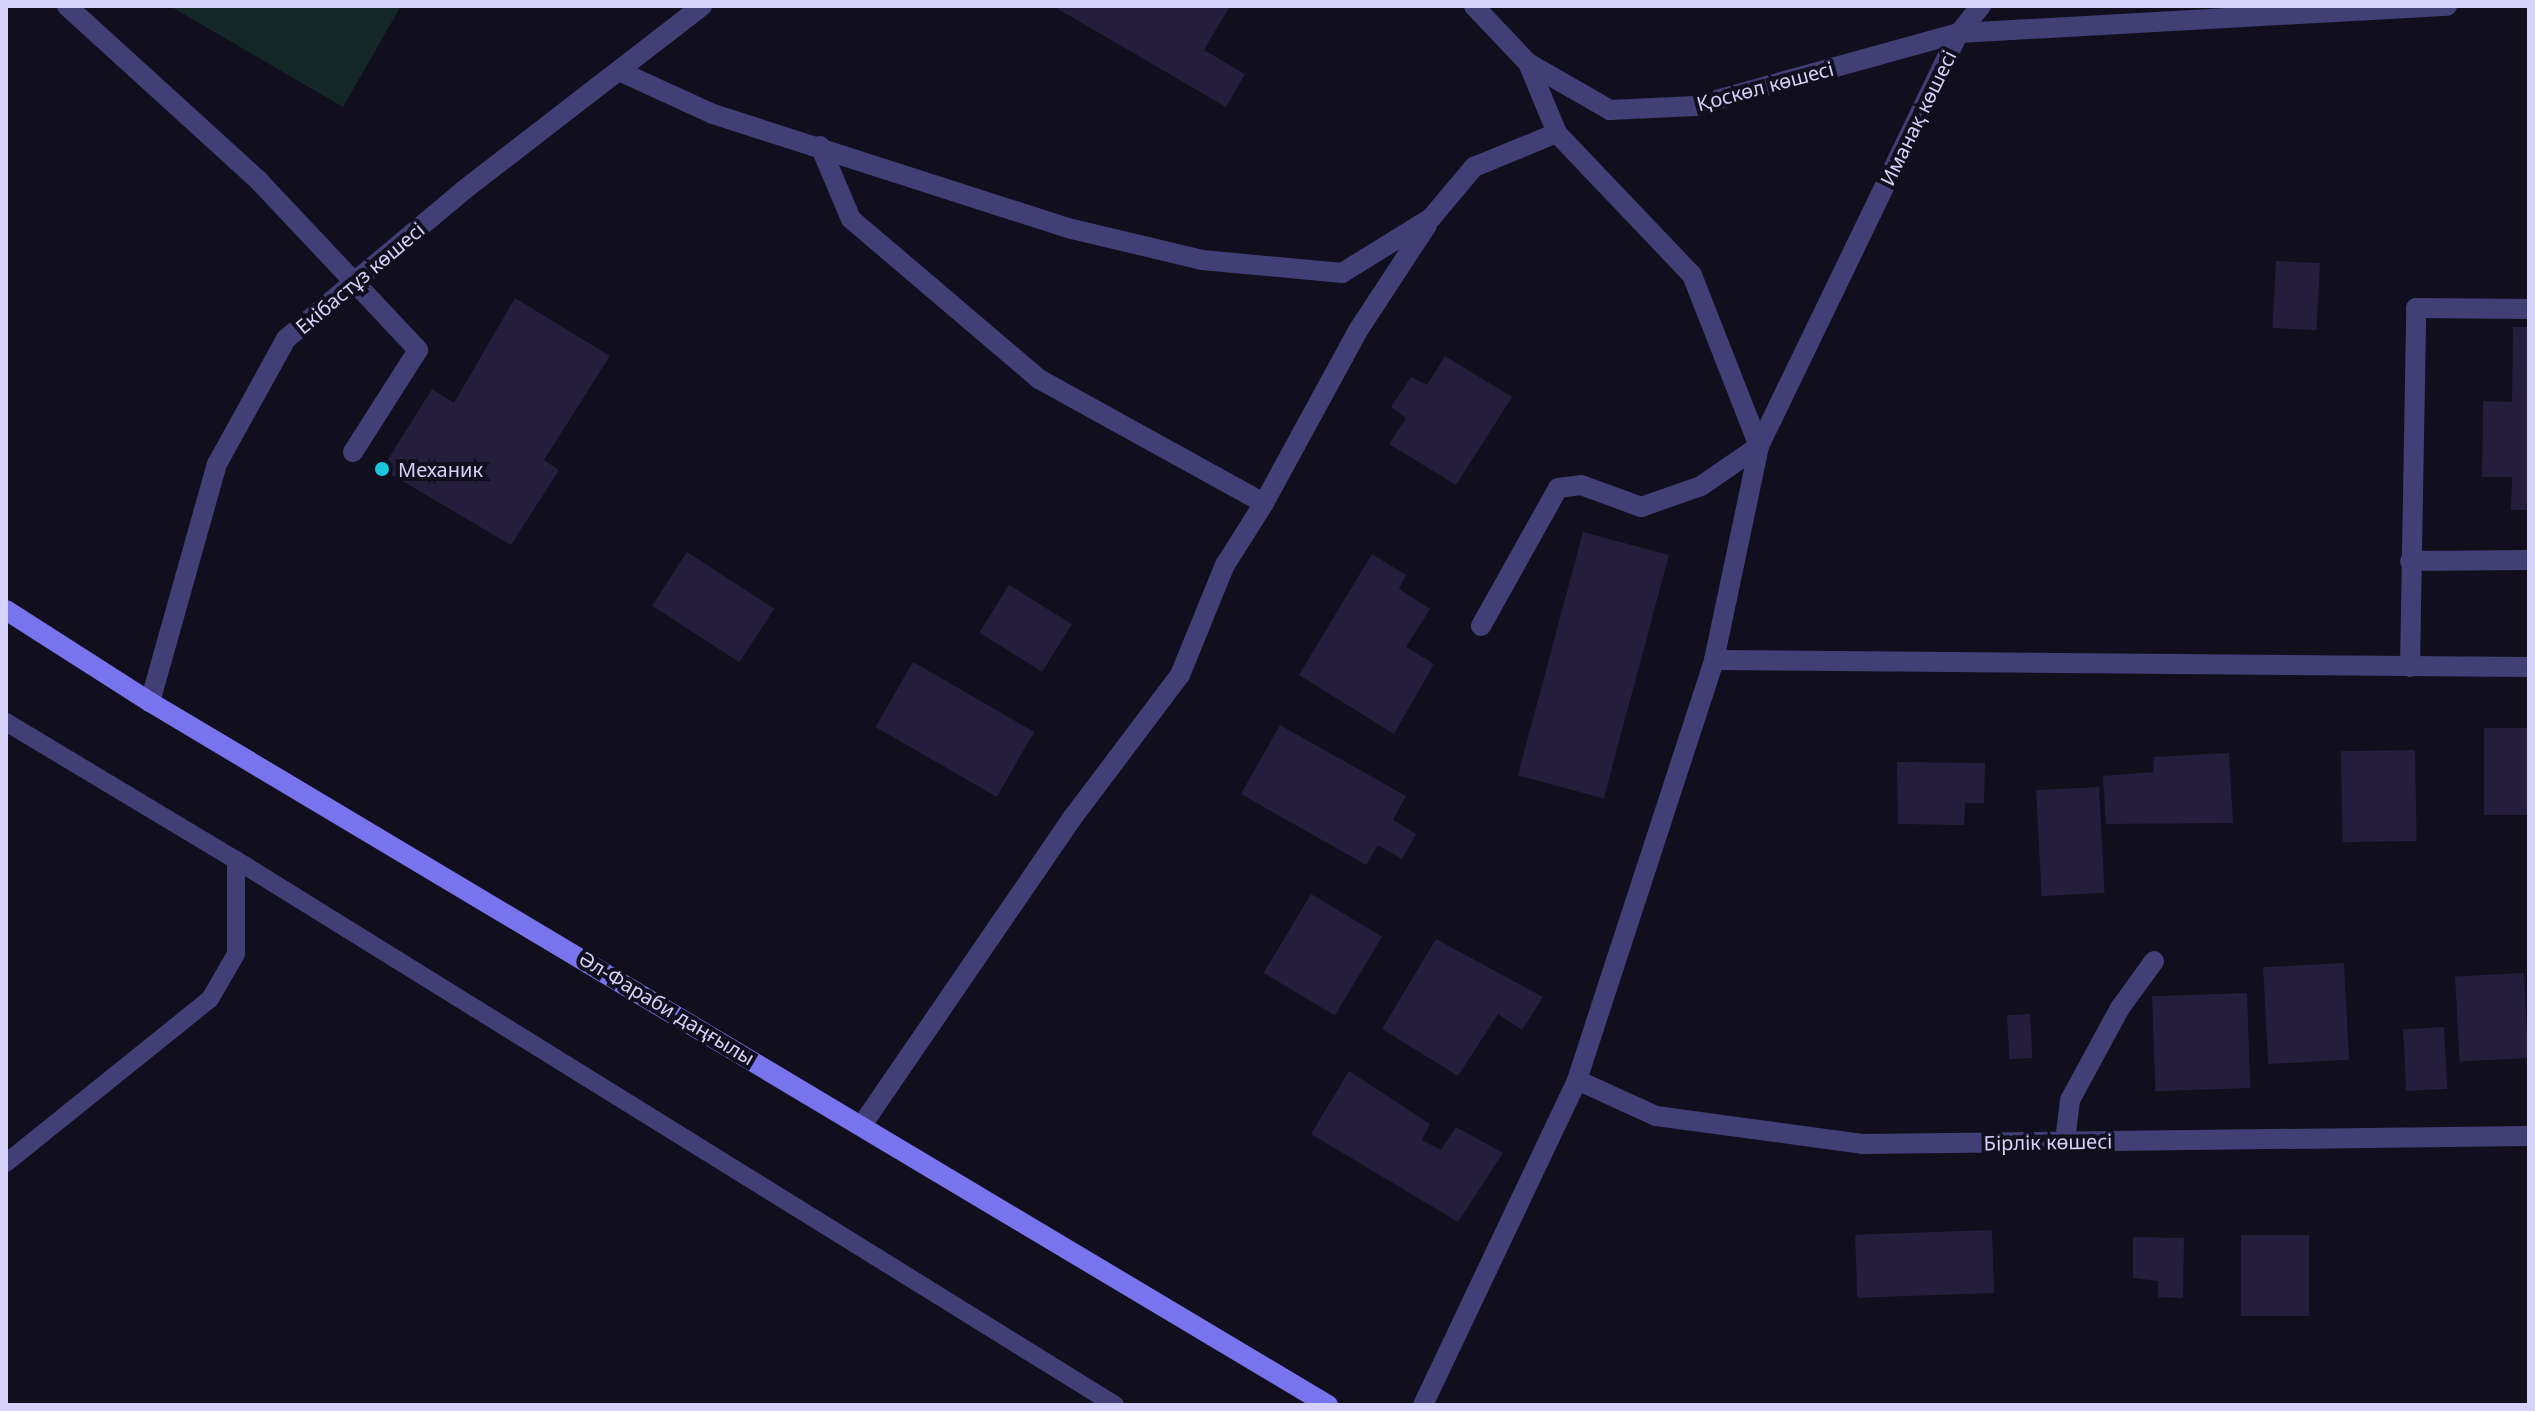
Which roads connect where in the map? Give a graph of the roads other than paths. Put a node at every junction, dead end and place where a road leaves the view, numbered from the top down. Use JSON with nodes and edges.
{"nodes":[{"id":1,"x":67,"y":6,"type":"edge"},
{"id":2,"x":702,"y":6,"type":"edge"},
{"id":3,"x":1474,"y":6,"type":"edge"},
{"id":4,"x":1981,"y":6,"type":"edge"},
{"id":5,"x":2447,"y":6,"type":"edge"},
{"id":6,"x":1959,"y":33,"type":"junction"},
{"id":7,"x":1528,"y":63,"type":"junction"},
{"id":8,"x":619,"y":71,"type":"junction"},
{"id":9,"x":1557,"y":133,"type":"junction"},
{"id":10,"x":820,"y":146,"type":"junction"},
{"id":11,"x":1431,"y":218,"type":"junction"},
{"id":12,"x":356,"y":280,"type":"junction"},
{"id":13,"x":2529,"y":309,"type":"edge"},
{"id":14,"x":1759,"y":446,"type":"junction"},
{"id":15,"x":353,"y":452,"type":"dead end"},
{"id":16,"x":1264,"y":503,"type":"junction"},
{"id":17,"x":2529,"y":560,"type":"edge"},
{"id":18,"x":2410,"y":561,"type":"junction"},
{"id":19,"x":6,"y":610,"type":"edge"},
{"id":20,"x":1481,"y":626,"type":"dead end"},
{"id":21,"x":1714,"y":660,"type":"junction"},
{"id":22,"x":2410,"y":667,"type":"junction"},
{"id":23,"x":2529,"y":667,"type":"edge"},
{"id":24,"x":150,"y":702,"type":"junction"},
{"id":25,"x":6,"y":722,"type":"edge"},
{"id":26,"x":236,"y":860,"type":"junction"},
{"id":27,"x":2154,"y":961,"type":"dead end"},
{"id":28,"x":1577,"y":1080,"type":"junction"},
{"id":29,"x":862,"y":1125,"type":"junction"},
{"id":30,"x":2529,"y":1136,"type":"edge"},
{"id":31,"x":2065,"y":1141,"type":"junction"},
{"id":32,"x":6,"y":1163,"type":"edge"},
{"id":33,"x":1115,"y":1405,"type":"edge"},
{"id":34,"x":1328,"y":1405,"type":"edge"},
{"id":35,"x":1423,"y":1405,"type":"edge"}],
"edges":[{"from":1,"to":12,"type":"street"},
{"from":2,"to":8,"type":"street","name":"Екібастұз көшесі"},
{"from":3,"to":7,"type":"street","name":"Қоскөл көшесі"},
{"from":4,"to":6,"type":"street"},
{"from":5,"to":6,"type":"street","name":"Иманақ көшесі"},
{"from":6,"to":7,"type":"street","name":"Қоскөл көшесі"},
{"from":6,"to":14,"type":"street","name":"Иманақ көшесі"},
{"from":7,"to":9,"type":"street"},
{"from":8,"to":10,"type":"street"},
{"from":8,"to":12,"type":"street","name":"Екібастұз көшесі"},
{"from":9,"to":11,"type":"street"},
{"from":9,"to":14,"type":"street"},
{"from":10,"to":11,"type":"street"},
{"from":10,"to":16,"type":"street"},
{"from":11,"to":16,"type":"street"},
{"from":12,"to":15,"type":"street"},
{"from":12,"to":24,"type":"street","name":"Екібастұз көшесі"},
{"from":13,"to":18,"type":"street"},
{"from":14,"to":20,"type":"street"},
{"from":14,"to":21,"type":"street","name":"Иманақ көшесі"},
{"from":16,"to":29,"type":"street"},
{"from":17,"to":18,"type":"street"},
{"from":18,"to":22,"type":"street"},
{"from":19,"to":24,"type":"main road","name":"Әл-Фараби даңғылы"},
{"from":21,"to":22,"type":"street"},
{"from":21,"to":28,"type":"street","name":"Иманақ көшесі"},
{"from":22,"to":23,"type":"street"},
{"from":24,"to":29,"type":"main road","name":"Әл-Фараби даңғылы"},
{"from":25,"to":26,"type":"lane"},
{"from":26,"to":32,"type":"lane"},
{"from":26,"to":33,"type":"lane"},
{"from":27,"to":31,"type":"street"},
{"from":28,"to":31,"type":"street","name":"Бірлік көшесі"},
{"from":28,"to":35,"type":"street","name":"Иманақ көшесі"},
{"from":29,"to":34,"type":"main road","name":"Әл-Фараби даңғылы"},
{"from":30,"to":31,"type":"street","name":"Бірлік көшесі"}]}
